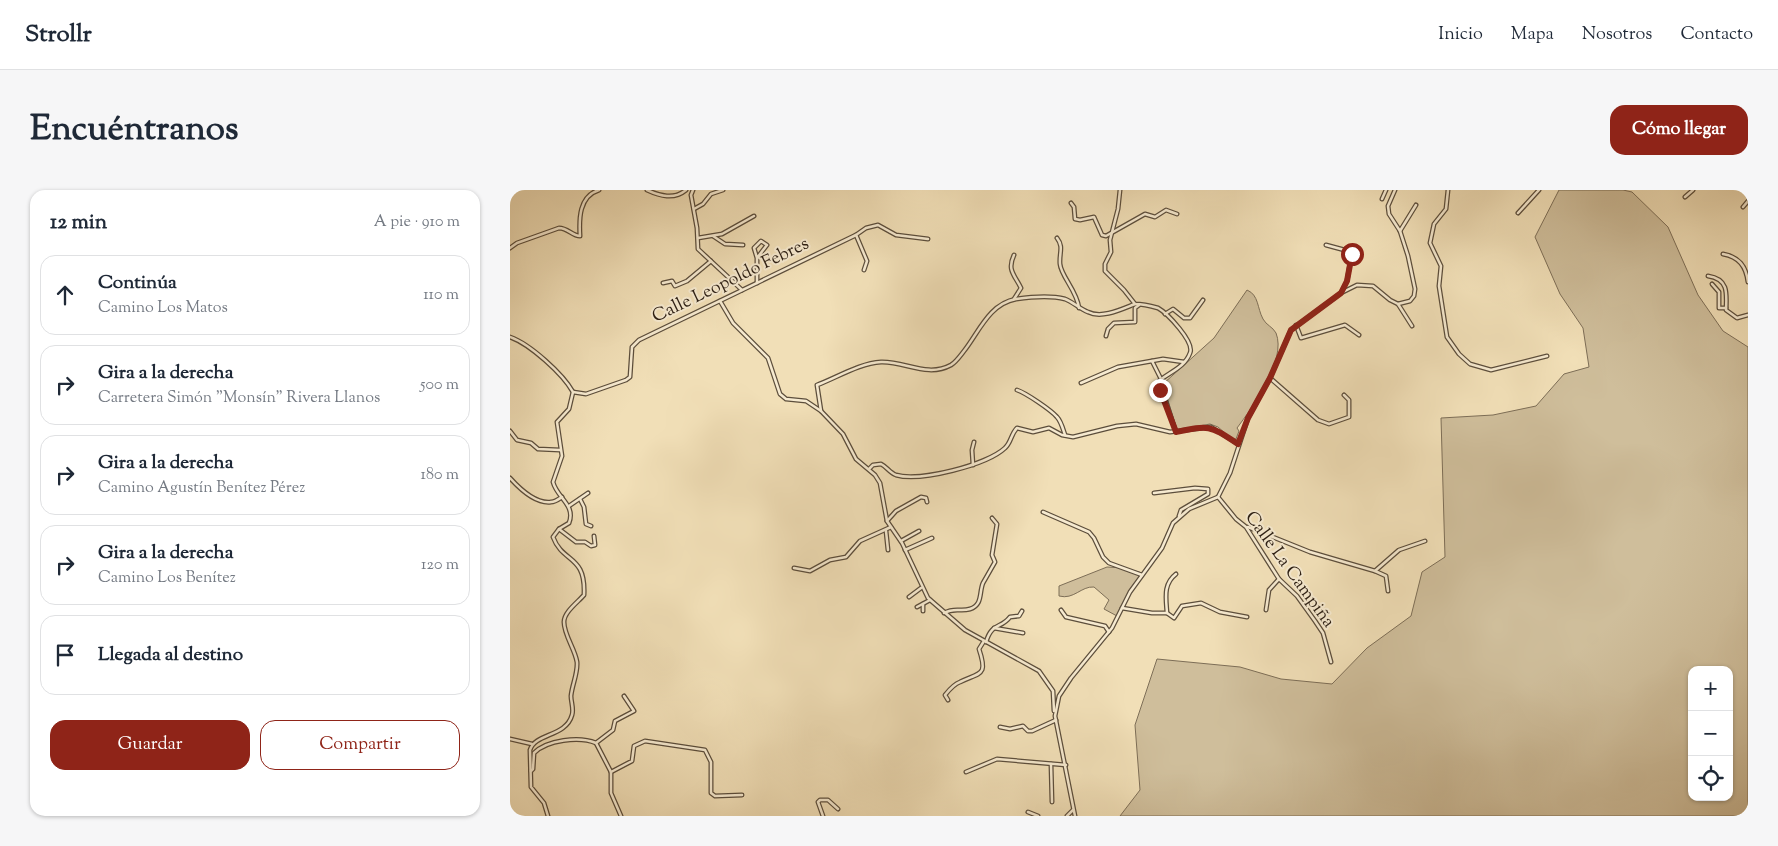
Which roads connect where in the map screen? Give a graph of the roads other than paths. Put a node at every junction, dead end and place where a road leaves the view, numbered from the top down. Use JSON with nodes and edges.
{"nodes":[{"id":1,"x":598,"y":190,"type":"edge"},
{"id":2,"x":647,"y":190,"type":"edge"},
{"id":3,"x":677,"y":190,"type":"edge"},
{"id":4,"x":686,"y":190,"type":"edge"},
{"id":5,"x":693,"y":190,"type":"edge"},
{"id":6,"x":723,"y":190,"type":"edge"},
{"id":7,"x":1120,"y":190,"type":"edge"},
{"id":8,"x":1386,"y":190,"type":"edge"},
{"id":9,"x":1395,"y":190,"type":"edge"},
{"id":10,"x":1448,"y":190,"type":"edge"},
{"id":11,"x":1539,"y":190,"type":"edge"},
{"id":12,"x":1694,"y":190,"type":"edge"},
{"id":13,"x":678,"y":195,"type":"junction"},
{"id":14,"x":1685,"y":197,"type":"dead end"},
{"id":15,"x":1382,"y":199,"type":"dead end"},
{"id":16,"x":1748,"y":201,"type":"edge"},
{"id":17,"x":1072,"y":203,"type":"dead end"},
{"id":18,"x":1416,"y":205,"type":"dead end"},
{"id":19,"x":1743,"y":207,"type":"dead end"},
{"id":20,"x":694,"y":209,"type":"junction"},
{"id":21,"x":1518,"y":213,"type":"dead end"},
{"id":22,"x":1177,"y":214,"type":"dead end"},
{"id":23,"x":754,"y":216,"type":"dead end"},
{"id":24,"x":1400,"y":232,"type":"junction"},
{"id":25,"x":856,"y":235,"type":"junction"},
{"id":26,"x":713,"y":236,"type":"junction"},
{"id":27,"x":1111,"y":236,"type":"junction"},
{"id":28,"x":698,"y":238,"type":"junction"},
{"id":29,"x":1057,"y":238,"type":"dead end"},
{"id":30,"x":928,"y":239,"type":"dead end"},
{"id":31,"x":743,"y":245,"type":"dead end"},
{"id":32,"x":1326,"y":245,"type":"dead end"},
{"id":33,"x":510,"y":248,"type":"edge"},
{"id":34,"x":1723,"y":254,"type":"dead end"},
{"id":35,"x":1014,"y":255,"type":"dead end"},
{"id":36,"x":757,"y":258,"type":"junction"},
{"id":37,"x":711,"y":260,"type":"junction"},
{"id":38,"x":864,"y":270,"type":"dead end"},
{"id":39,"x":1708,"y":276,"type":"dead end"},
{"id":40,"x":1748,"y":282,"type":"edge"},
{"id":41,"x":663,"y":283,"type":"dead end"},
{"id":42,"x":757,"y":283,"type":"junction"},
{"id":43,"x":1712,"y":284,"type":"dead end"},
{"id":44,"x":742,"y":290,"type":"junction"},
{"id":45,"x":1341,"y":293,"type":"junction"},
{"id":46,"x":1014,"y":300,"type":"junction"},
{"id":47,"x":1203,"y":300,"type":"dead end"},
{"id":48,"x":720,"y":301,"type":"junction"},
{"id":49,"x":1135,"y":304,"type":"junction"},
{"id":50,"x":1140,"y":304,"type":"junction"},
{"id":51,"x":1398,"y":304,"type":"junction"},
{"id":52,"x":1079,"y":308,"type":"junction"},
{"id":53,"x":1726,"y":308,"type":"junction"},
{"id":54,"x":1165,"y":314,"type":"junction"},
{"id":55,"x":1748,"y":315,"type":"edge"},
{"id":56,"x":1296,"y":325,"type":"junction"},
{"id":57,"x":1412,"y":326,"type":"dead end"},
{"id":58,"x":1359,"y":335,"type":"dead end"},
{"id":59,"x":1106,"y":336,"type":"dead end"},
{"id":60,"x":510,"y":337,"type":"edge"},
{"id":61,"x":1547,"y":356,"type":"dead end"},
{"id":62,"x":1152,"y":361,"type":"junction"},
{"id":63,"x":1184,"y":362,"type":"junction"},
{"id":64,"x":1270,"y":378,"type":"junction"},
{"id":65,"x":1161,"y":379,"type":"junction"},
{"id":66,"x":1081,"y":383,"type":"dead end"},
{"id":67,"x":1017,"y":390,"type":"dead end"},
{"id":68,"x":573,"y":392,"type":"junction"},
{"id":69,"x":1344,"y":395,"type":"dead end"},
{"id":70,"x":821,"y":411,"type":"junction"},
{"id":71,"x":510,"y":431,"type":"edge"},
{"id":72,"x":1176,"y":432,"type":"junction"},
{"id":73,"x":1065,"y":436,"type":"junction"},
{"id":74,"x":974,"y":442,"type":"dead end"},
{"id":75,"x":1238,"y":444,"type":"junction"},
{"id":76,"x":560,"y":450,"type":"junction"},
{"id":77,"x":973,"y":465,"type":"junction"},
{"id":78,"x":869,"y":469,"type":"junction"},
{"id":79,"x":510,"y":478,"type":"edge"},
{"id":80,"x":588,"y":493,"type":"dead end"},
{"id":81,"x":1154,"y":493,"type":"dead end"},
{"id":82,"x":562,"y":497,"type":"junction"},
{"id":83,"x":1218,"y":497,"type":"junction"},
{"id":84,"x":580,"y":499,"type":"junction"},
{"id":85,"x":927,"y":502,"type":"dead end"},
{"id":86,"x":569,"y":506,"type":"junction"},
{"id":87,"x":1043,"y":512,"type":"dead end"},
{"id":88,"x":1179,"y":516,"type":"junction"},
{"id":89,"x":992,"y":518,"type":"dead end"},
{"id":90,"x":887,"y":521,"type":"junction"},
{"id":91,"x":591,"y":526,"type":"dead end"},
{"id":92,"x":1246,"y":526,"type":"junction"},
{"id":93,"x":559,"y":528,"type":"junction"},
{"id":94,"x":891,"y":528,"type":"junction"},
{"id":95,"x":919,"y":531,"type":"dead end"},
{"id":96,"x":886,"y":532,"type":"junction"},
{"id":97,"x":594,"y":536,"type":"dead end"},
{"id":98,"x":932,"y":538,"type":"dead end"},
{"id":99,"x":901,"y":541,"type":"junction"},
{"id":100,"x":1425,"y":541,"type":"dead end"},
{"id":101,"x":888,"y":550,"type":"dead end"},
{"id":102,"x":906,"y":550,"type":"junction"},
{"id":103,"x":794,"y":568,"type":"dead end"},
{"id":104,"x":1375,"y":571,"type":"junction"},
{"id":105,"x":1176,"y":574,"type":"dead end"},
{"id":106,"x":1142,"y":575,"type":"junction"},
{"id":107,"x":1279,"y":579,"type":"junction"},
{"id":108,"x":922,"y":588,"type":"junction"},
{"id":109,"x":1388,"y":591,"type":"dead end"},
{"id":110,"x":909,"y":596,"type":"dead end"},
{"id":111,"x":930,"y":600,"type":"junction"},
{"id":112,"x":923,"y":604,"type":"junction"},
{"id":113,"x":916,"y":607,"type":"dead end"},
{"id":114,"x":1122,"y":608,"type":"junction"},
{"id":115,"x":924,"y":610,"type":"dead end"},
{"id":116,"x":1061,"y":610,"type":"dead end"},
{"id":117,"x":1266,"y":610,"type":"dead end"},
{"id":118,"x":1022,"y":611,"type":"dead end"},
{"id":119,"x":944,"y":613,"type":"junction"},
{"id":120,"x":1167,"y":613,"type":"junction"},
{"id":121,"x":1247,"y":618,"type":"dead end"},
{"id":122,"x":994,"y":628,"type":"junction"},
{"id":123,"x":1109,"y":632,"type":"junction"},
{"id":124,"x":1023,"y":633,"type":"dead end"},
{"id":125,"x":985,"y":642,"type":"junction"},
{"id":126,"x":1331,"y":662,"type":"dead end"},
{"id":127,"x":624,"y":696,"type":"dead end"},
{"id":128,"x":948,"y":700,"type":"dead end"},
{"id":129,"x":1055,"y":716,"type":"junction"},
{"id":130,"x":1000,"y":727,"type":"dead end"},
{"id":131,"x":510,"y":739,"type":"edge"},
{"id":132,"x":596,"y":743,"type":"junction"},
{"id":133,"x":532,"y":744,"type":"junction"},
{"id":134,"x":1051,"y":764,"type":"junction"},
{"id":135,"x":1066,"y":765,"type":"junction"},
{"id":136,"x":530,"y":772,"type":"junction"},
{"id":137,"x":611,"y":772,"type":"junction"},
{"id":138,"x":966,"y":772,"type":"dead end"},
{"id":139,"x":742,"y":795,"type":"dead end"},
{"id":140,"x":1052,"y":802,"type":"dead end"},
{"id":141,"x":838,"y":810,"type":"dead end"},
{"id":142,"x":1073,"y":810,"type":"junction"},
{"id":143,"x":1028,"y":812,"type":"dead end"},
{"id":144,"x":548,"y":816,"type":"edge"},
{"id":145,"x":621,"y":816,"type":"edge"},
{"id":146,"x":824,"y":816,"type":"edge"},
{"id":147,"x":1038,"y":816,"type":"edge"},
{"id":148,"x":1067,"y":816,"type":"edge"},
{"id":149,"x":1075,"y":816,"type":"edge"}],
"edges":[{"from":1,"to":33,"type":"street"},
{"from":2,"to":13,"type":"street"},
{"from":3,"to":13,"type":"street"},
{"from":4,"to":13,"type":"street"},
{"from":5,"to":20,"type":"street"},
{"from":6,"to":20,"type":"street"},
{"from":7,"to":27,"type":"street"},
{"from":8,"to":15,"type":"street"},
{"from":9,"to":24,"type":"street"},
{"from":10,"to":61,"type":"street"},
{"from":11,"to":21,"type":"street"},
{"from":12,"to":14,"type":"street"},
{"from":16,"to":19,"type":"street"},
{"from":17,"to":27,"type":"street"},
{"from":18,"to":24,"type":"street"},
{"from":20,"to":28,"type":"street"},
{"from":22,"to":27,"type":"street"},
{"from":23,"to":26,"type":"street"},
{"from":24,"to":51,"type":"street"},
{"from":25,"to":30,"type":"street","name":"Calle Leopoldo Febres"},
{"from":25,"to":38,"type":"street"},
{"from":25,"to":42,"type":"street","name":"Calle Leopoldo Febres"},
{"from":26,"to":28,"type":"street"},
{"from":26,"to":31,"type":"street"},
{"from":27,"to":49,"type":"street"},
{"from":28,"to":37,"type":"street"},
{"from":29,"to":52,"type":"street"},
{"from":32,"to":45,"type":"street"},
{"from":34,"to":40,"type":"street"},
{"from":35,"to":46,"type":"street"},
{"from":36,"to":36,"type":"street"},
{"from":36,"to":42,"type":"street"},
{"from":37,"to":41,"type":"street"},
{"from":37,"to":44,"type":"street"},
{"from":39,"to":53,"type":"street"},
{"from":42,"to":44,"type":"street","name":"Calle Leopoldo Febres"},
{"from":43,"to":53,"type":"street"},
{"from":44,"to":48,"type":"street","name":"Calle Leopoldo Febres"},
{"from":45,"to":51,"type":"street"},
{"from":45,"to":56,"type":"street"},
{"from":46,"to":52,"type":"street"},
{"from":46,"to":70,"type":"street"},
{"from":47,"to":54,"type":"street"},
{"from":48,"to":68,"type":"street","name":"Calle Leopoldo Febres"},
{"from":48,"to":70,"type":"street"},
{"from":49,"to":50,"type":"street"},
{"from":49,"to":52,"type":"street"},
{"from":50,"to":54,"type":"street"},
{"from":50,"to":59,"type":"street"},
{"from":51,"to":57,"type":"street"},
{"from":53,"to":55,"type":"street"},
{"from":54,"to":63,"type":"street"},
{"from":56,"to":58,"type":"street"},
{"from":56,"to":64,"type":"street"},
{"from":60,"to":68,"type":"street"},
{"from":62,"to":63,"type":"street"},
{"from":62,"to":65,"type":"street"},
{"from":62,"to":66,"type":"street"},
{"from":63,"to":65,"type":"street"},
{"from":64,"to":69,"type":"street"},
{"from":64,"to":75,"type":"street"},
{"from":65,"to":72,"type":"street"},
{"from":67,"to":73,"type":"street"},
{"from":68,"to":76,"type":"street"},
{"from":70,"to":78,"type":"street"},
{"from":71,"to":76,"type":"street"},
{"from":72,"to":73,"type":"street"},
{"from":72,"to":75,"type":"street"},
{"from":73,"to":77,"type":"street"},
{"from":74,"to":77,"type":"street"},
{"from":75,"to":83,"type":"street"},
{"from":76,"to":82,"type":"street"},
{"from":77,"to":78,"type":"street"},
{"from":78,"to":90,"type":"street"},
{"from":79,"to":82,"type":"street"},
{"from":80,"to":84,"type":"street"},
{"from":81,"to":88,"type":"street"},
{"from":82,"to":86,"type":"street"},
{"from":83,"to":88,"type":"street"},
{"from":83,"to":92,"type":"street","name":"Calle La Campiña"},
{"from":84,"to":86,"type":"street"},
{"from":84,"to":91,"type":"street"},
{"from":85,"to":90,"type":"street"},
{"from":86,"to":93,"type":"street"},
{"from":87,"to":106,"type":"street"},
{"from":88,"to":106,"type":"street"},
{"from":89,"to":119,"type":"street"},
{"from":90,"to":94,"type":"street"},
{"from":92,"to":104,"type":"street"},
{"from":92,"to":107,"type":"street","name":"Calle La Campiña"},
{"from":93,"to":97,"type":"street"},
{"from":93,"to":133,"type":"street"},
{"from":94,"to":96,"type":"street"},
{"from":94,"to":99,"type":"street"},
{"from":95,"to":99,"type":"street"},
{"from":96,"to":101,"type":"street"},
{"from":96,"to":103,"type":"street"},
{"from":98,"to":102,"type":"street"},
{"from":99,"to":102,"type":"street"},
{"from":100,"to":104,"type":"street"},
{"from":102,"to":108,"type":"street"},
{"from":104,"to":109,"type":"street"},
{"from":105,"to":120,"type":"street"},
{"from":106,"to":114,"type":"street"},
{"from":107,"to":117,"type":"street"},
{"from":107,"to":126,"type":"street","name":"Calle La Campiña"},
{"from":108,"to":110,"type":"street"},
{"from":108,"to":111,"type":"street"},
{"from":111,"to":112,"type":"street"},
{"from":111,"to":119,"type":"street"},
{"from":112,"to":113,"type":"street"},
{"from":112,"to":115,"type":"street"},
{"from":114,"to":120,"type":"street"},
{"from":114,"to":123,"type":"street"},
{"from":116,"to":123,"type":"street"},
{"from":118,"to":122,"type":"street"},
{"from":119,"to":125,"type":"street"},
{"from":120,"to":121,"type":"street"},
{"from":122,"to":124,"type":"street"},
{"from":122,"to":125,"type":"street"},
{"from":123,"to":129,"type":"street"},
{"from":125,"to":128,"type":"street"},
{"from":125,"to":129,"type":"street"},
{"from":127,"to":132,"type":"street"},
{"from":129,"to":130,"type":"street"},
{"from":129,"to":135,"type":"street"},
{"from":131,"to":133,"type":"street"},
{"from":132,"to":136,"type":"street"},
{"from":132,"to":137,"type":"street"},
{"from":133,"to":136,"type":"street"},
{"from":134,"to":135,"type":"street"},
{"from":134,"to":138,"type":"street"},
{"from":134,"to":140,"type":"street"},
{"from":135,"to":142,"type":"street"},
{"from":136,"to":144,"type":"street"},
{"from":137,"to":139,"type":"street"},
{"from":137,"to":145,"type":"street"},
{"from":141,"to":146,"type":"street"},
{"from":142,"to":148,"type":"street"},
{"from":142,"to":149,"type":"street"},
{"from":143,"to":147,"type":"street"}]}
